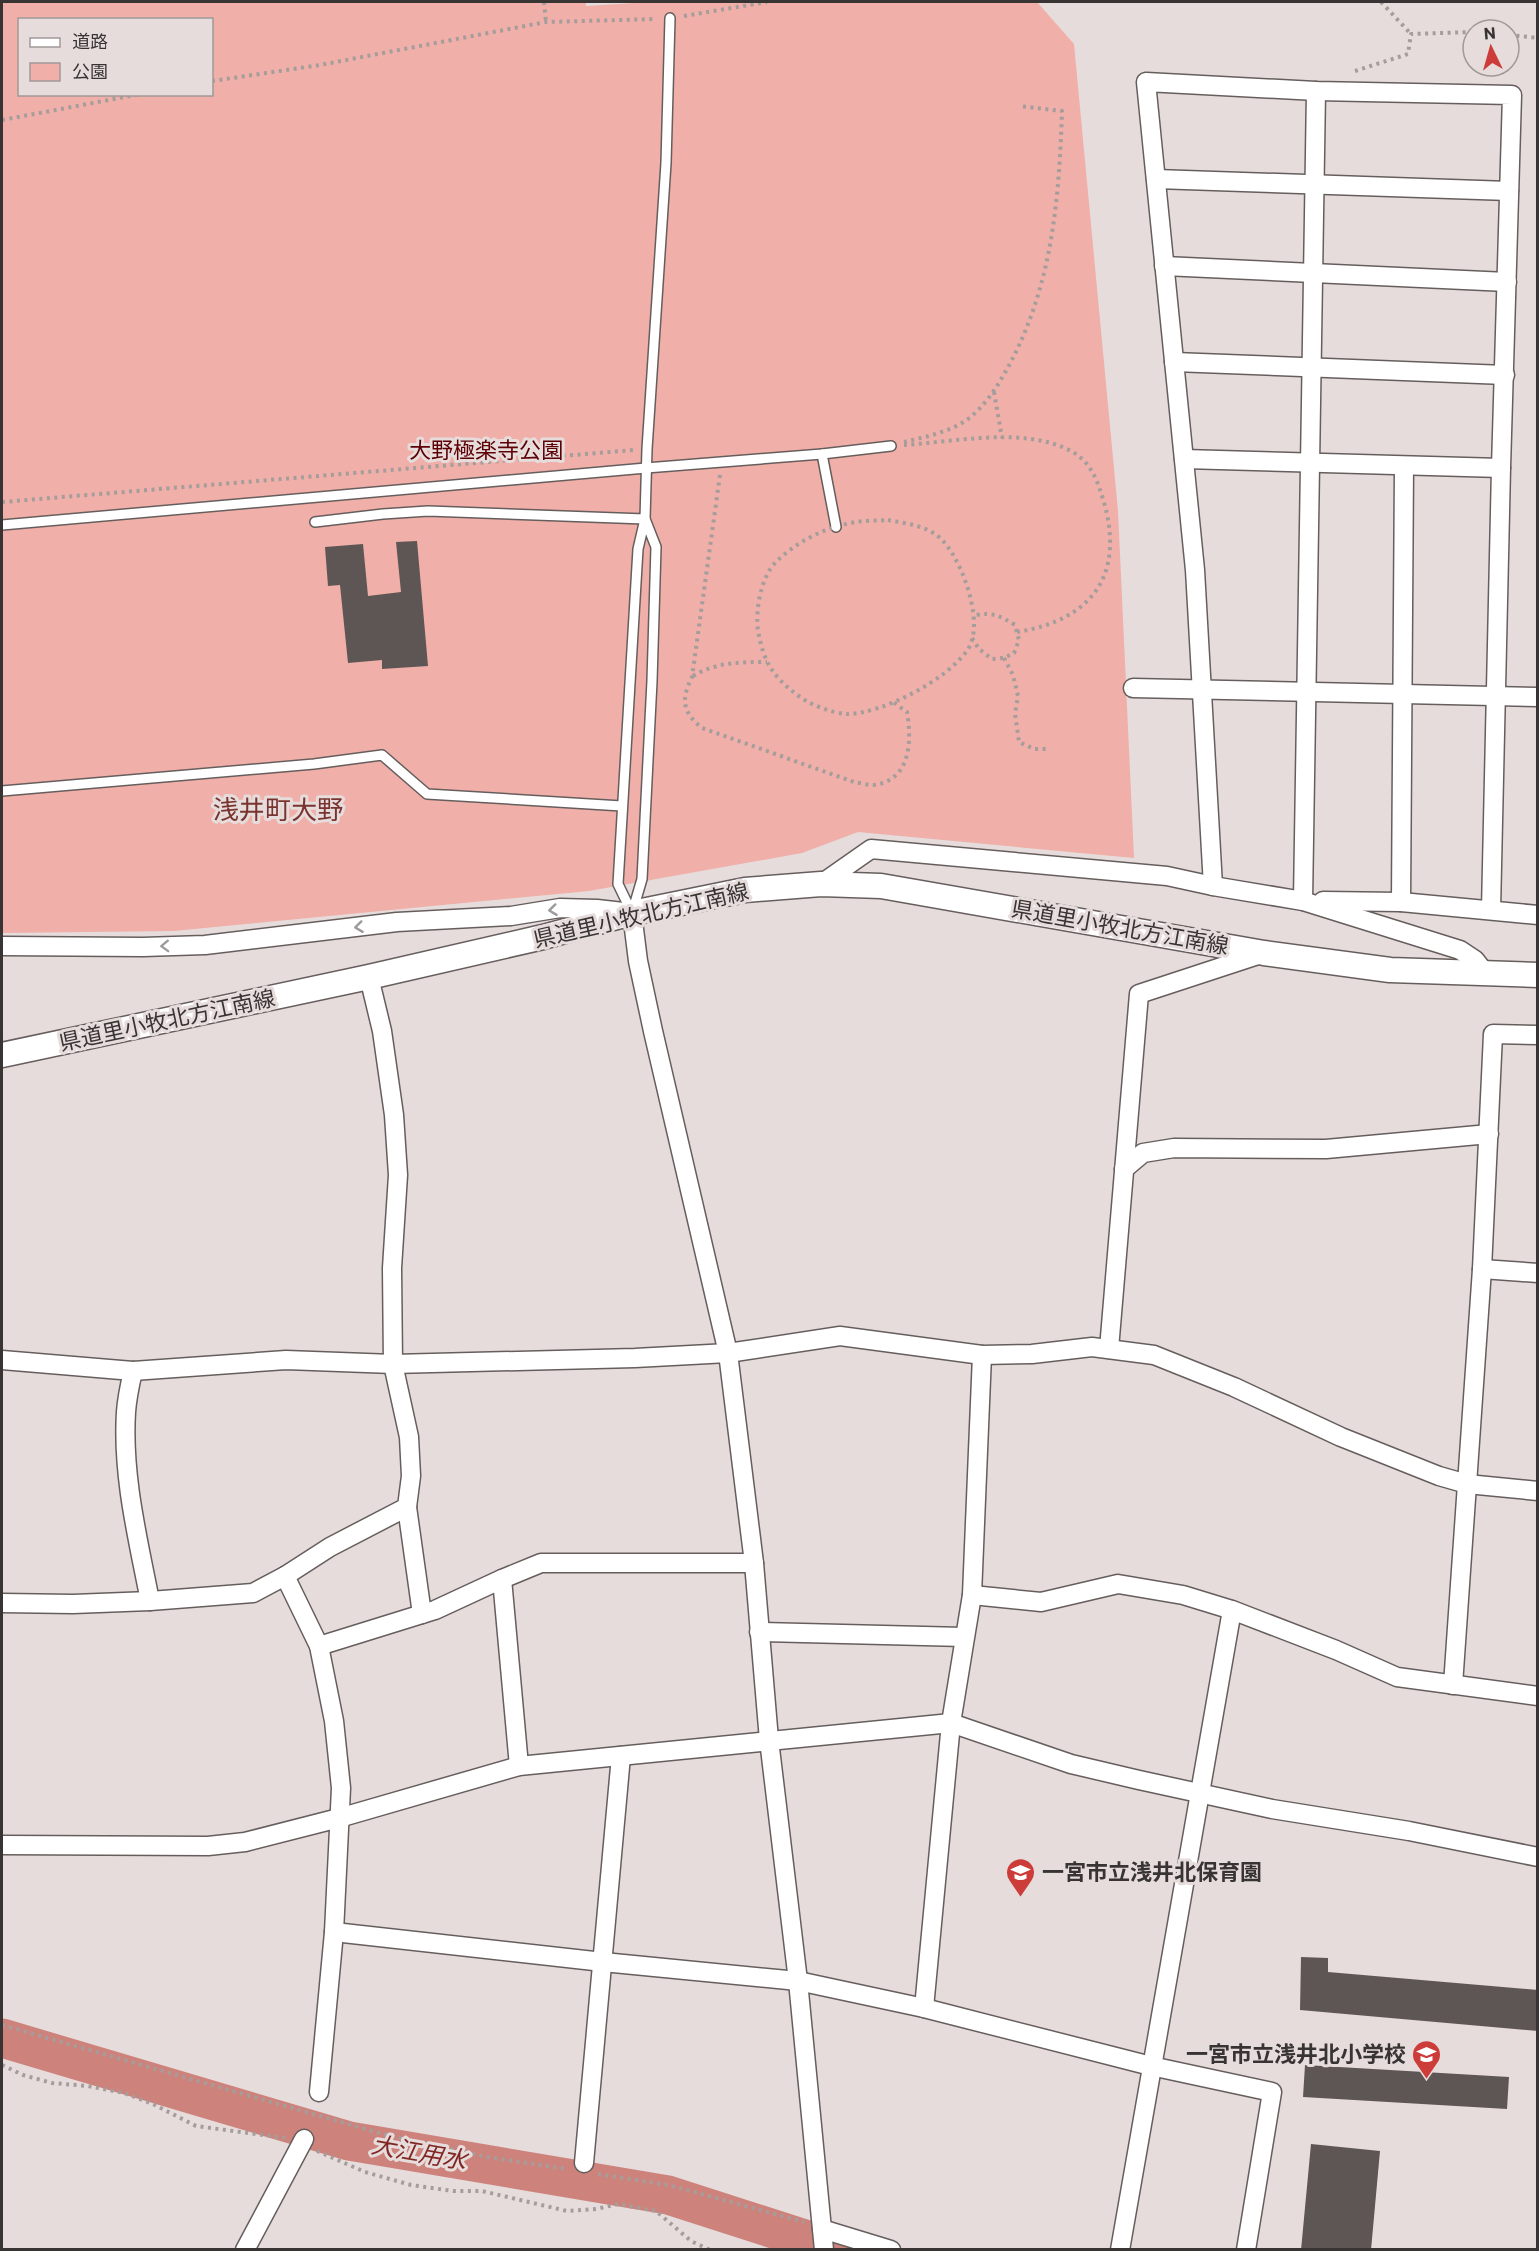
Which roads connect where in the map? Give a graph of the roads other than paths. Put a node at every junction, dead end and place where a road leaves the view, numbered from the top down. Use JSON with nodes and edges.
{"nodes":[{"id":1,"x":670,"y":18,"type":"road end"},
{"id":2,"x":1316,"y":91,"type":"junction"},
{"id":3,"x":1156,"y":179,"type":"junction"},
{"id":4,"x":1314,"y":184,"type":"junction"},
{"id":5,"x":1509,"y":191,"type":"junction"},
{"id":6,"x":1164,"y":266,"type":"junction"},
{"id":7,"x":1313,"y":273,"type":"junction"},
{"id":8,"x":1507,"y":282,"type":"junction"},
{"id":9,"x":1174,"y":362,"type":"junction"},
{"id":10,"x":1311,"y":368,"type":"junction"},
{"id":11,"x":1505,"y":375,"type":"junction"},
{"id":12,"x":891,"y":446,"type":"road end"},
{"id":13,"x":822,"y":454,"type":"junction"},
{"id":14,"x":1184,"y":459,"type":"junction"},
{"id":15,"x":1310,"y":463,"type":"junction"},
{"id":16,"x":1404,"y":466,"type":"junction"},
{"id":17,"x":646,"y":468,"type":"junction"},
{"id":18,"x":1501,"y":468,"type":"junction"},
{"id":19,"x":645,"y":519,"type":"junction"},
{"id":20,"x":315,"y":522,"type":"dead end"},
{"id":21,"x":2,"y":525,"type":"edge"},
{"id":22,"x":836,"y":527,"type":"road end"},
{"id":23,"x":1133,"y":688,"type":"dead end"},
{"id":24,"x":1202,"y":690,"type":"junction"},
{"id":25,"x":1306,"y":692,"type":"junction"},
{"id":26,"x":1402,"y":694,"type":"junction"},
{"id":27,"x":1497,"y":696,"type":"junction"},
{"id":28,"x":1538,"y":697,"type":"edge"},
{"id":29,"x":2,"y":791,"type":"edge"},
{"id":30,"x":622,"y":806,"type":"junction"},
{"id":31,"x":821,"y":884,"type":"junction"},
{"id":32,"x":1213,"y":886,"type":"junction"},
{"id":33,"x":1303,"y":901,"type":"junction"},
{"id":34,"x":1401,"y":902,"type":"junction"},
{"id":35,"x":1491,"y":910,"type":"junction"},
{"id":36,"x":632,"y":913,"type":"junction"},
{"id":37,"x":1538,"y":915,"type":"edge"},
{"id":38,"x":2,"y":946,"type":"edge"},
{"id":39,"x":1264,"y":953,"type":"junction"},
{"id":40,"x":1486,"y":974,"type":"junction"},
{"id":41,"x":1538,"y":975,"type":"edge"},
{"id":42,"x":369,"y":977,"type":"junction"},
{"id":43,"x":1538,"y":1035,"type":"edge"},
{"id":44,"x":2,"y":1055,"type":"edge"},
{"id":45,"x":1489,"y":1134,"type":"junction"},
{"id":46,"x":1124,"y":1168,"type":"junction"},
{"id":47,"x":1482,"y":1269,"type":"junction"},
{"id":48,"x":1538,"y":1273,"type":"edge"},
{"id":49,"x":1109,"y":1349,"type":"junction"},
{"id":50,"x":728,"y":1353,"type":"junction"},
{"id":51,"x":982,"y":1355,"type":"junction"},
{"id":52,"x":2,"y":1360,"type":"edge"},
{"id":53,"x":393,"y":1364,"type":"junction"},
{"id":54,"x":133,"y":1371,"type":"junction"},
{"id":55,"x":1467,"y":1484,"type":"junction"},
{"id":56,"x":1538,"y":1491,"type":"edge"},
{"id":57,"x":407,"y":1507,"type":"junction"},
{"id":58,"x":754,"y":1563,"type":"junction"},
{"id":59,"x":285,"y":1576,"type":"junction"},
{"id":60,"x":502,"y":1578,"type":"junction"},
{"id":61,"x":972,"y":1595,"type":"junction"},
{"id":62,"x":150,"y":1601,"type":"junction"},
{"id":63,"x":2,"y":1602,"type":"edge"},
{"id":64,"x":1232,"y":1610,"type":"junction"},
{"id":65,"x":422,"y":1614,"type":"junction"},
{"id":66,"x":759,"y":1632,"type":"junction"},
{"id":67,"x":964,"y":1637,"type":"junction"},
{"id":68,"x":319,"y":1646,"type":"junction"},
{"id":69,"x":1453,"y":1685,"type":"junction"},
{"id":70,"x":1538,"y":1696,"type":"edge"},
{"id":71,"x":951,"y":1723,"type":"junction"},
{"id":72,"x":769,"y":1740,"type":"junction"},
{"id":73,"x":621,"y":1756,"type":"junction"},
{"id":74,"x":519,"y":1766,"type":"junction"},
{"id":75,"x":1201,"y":1794,"type":"junction"},
{"id":76,"x":339,"y":1818,"type":"junction"},
{"id":77,"x":2,"y":1845,"type":"edge"},
{"id":78,"x":1538,"y":1857,"type":"edge"},
{"id":79,"x":334,"y":1932,"type":"junction"},
{"id":80,"x":603,"y":1962,"type":"junction"},
{"id":81,"x":798,"y":1981,"type":"junction"},
{"id":82,"x":924,"y":2008,"type":"junction"},
{"id":83,"x":1151,"y":2066,"type":"junction"},
{"id":84,"x":320,"y":2092,"type":"dead end"},
{"id":85,"x":303,"y":2141,"type":"road end"},
{"id":86,"x":583,"y":2169,"type":"road end"},
{"id":87,"x":823,"y":2237,"type":"edge"},
{"id":88,"x":245,"y":2250,"type":"edge"},
{"id":89,"x":891,"y":2250,"type":"edge"},
{"id":90,"x":1120,"y":2250,"type":"edge"},
{"id":91,"x":1246,"y":2250,"type":"edge"}],
"edges":[{"from":1,"to":17,"type":"lane"},
{"from":2,"to":3,"type":"street"},
{"from":2,"to":4,"type":"street"},
{"from":2,"to":5,"type":"street"},
{"from":3,"to":4,"type":"street"},
{"from":3,"to":6,"type":"street"},
{"from":4,"to":5,"type":"street"},
{"from":4,"to":7,"type":"street"},
{"from":5,"to":8,"type":"street"},
{"from":6,"to":7,"type":"street"},
{"from":6,"to":9,"type":"street"},
{"from":7,"to":8,"type":"street"},
{"from":7,"to":10,"type":"street"},
{"from":8,"to":11,"type":"street"},
{"from":9,"to":10,"type":"street"},
{"from":9,"to":14,"type":"street"},
{"from":10,"to":11,"type":"street"},
{"from":10,"to":15,"type":"street"},
{"from":11,"to":18,"type":"street"},
{"from":12,"to":13,"type":"lane"},
{"from":13,"to":17,"type":"lane"},
{"from":13,"to":22,"type":"lane"},
{"from":14,"to":15,"type":"street"},
{"from":14,"to":24,"type":"street"},
{"from":15,"to":16,"type":"street"},
{"from":15,"to":25,"type":"street"},
{"from":16,"to":18,"type":"street"},
{"from":16,"to":26,"type":"street"},
{"from":17,"to":19,"type":"lane"},
{"from":17,"to":21,"type":"lane"},
{"from":18,"to":27,"type":"street"},
{"from":19,"to":20,"type":"lane"},
{"from":19,"to":30,"type":"lane"},
{"from":19,"to":36,"type":"lane"},
{"from":23,"to":24,"type":"street"},
{"from":24,"to":25,"type":"street"},
{"from":24,"to":32,"type":"street"},
{"from":25,"to":26,"type":"street"},
{"from":25,"to":33,"type":"street"},
{"from":26,"to":27,"type":"street"},
{"from":26,"to":34,"type":"street"},
{"from":27,"to":28,"type":"street"},
{"from":27,"to":35,"type":"street"},
{"from":29,"to":30,"type":"lane"},
{"from":30,"to":36,"type":"lane"},
{"from":31,"to":32,"type":"street"},
{"from":31,"to":36,"type":"main road","name":"県道里小牧北方江南線"},
{"from":31,"to":39,"type":"main road","name":"県道里小牧北方江南線"},
{"from":32,"to":33,"type":"street"},
{"from":33,"to":34,"type":"street"},
{"from":33,"to":40,"type":"street"},
{"from":34,"to":35,"type":"street"},
{"from":35,"to":37,"type":"street"},
{"from":36,"to":38,"type":"street","one_way":true},
{"from":36,"to":42,"type":"main road","name":"県道里小牧北方江南線"},
{"from":36,"to":50,"type":"street"},
{"from":39,"to":40,"type":"main road","name":"県道里小牧北方江南線"},
{"from":39,"to":46,"type":"street"},
{"from":40,"to":41,"type":"main road","name":"県道里小牧北方江南線"},
{"from":42,"to":44,"type":"main road","name":"県道里小牧北方江南線"},
{"from":42,"to":53,"type":"street"},
{"from":43,"to":45,"type":"street"},
{"from":45,"to":46,"type":"street"},
{"from":45,"to":47,"type":"street"},
{"from":46,"to":49,"type":"street"},
{"from":47,"to":48,"type":"street"},
{"from":47,"to":55,"type":"street"},
{"from":49,"to":51,"type":"street"},
{"from":49,"to":55,"type":"street"},
{"from":50,"to":51,"type":"street"},
{"from":50,"to":53,"type":"street"},
{"from":50,"to":58,"type":"street"},
{"from":51,"to":61,"type":"street"},
{"from":52,"to":54,"type":"street"},
{"from":53,"to":54,"type":"street"},
{"from":53,"to":57,"type":"street"},
{"from":54,"to":62,"type":"street"},
{"from":55,"to":56,"type":"street"},
{"from":55,"to":69,"type":"street"},
{"from":57,"to":59,"type":"street"},
{"from":57,"to":65,"type":"street"},
{"from":58,"to":60,"type":"street"},
{"from":58,"to":66,"type":"street"},
{"from":59,"to":62,"type":"street"},
{"from":59,"to":68,"type":"street"},
{"from":60,"to":65,"type":"street"},
{"from":60,"to":74,"type":"street"},
{"from":61,"to":64,"type":"street"},
{"from":61,"to":67,"type":"street"},
{"from":62,"to":63,"type":"street"},
{"from":64,"to":69,"type":"street"},
{"from":64,"to":75,"type":"street"},
{"from":65,"to":68,"type":"street"},
{"from":66,"to":67,"type":"street"},
{"from":66,"to":72,"type":"street"},
{"from":67,"to":71,"type":"street"},
{"from":68,"to":76,"type":"street"},
{"from":69,"to":70,"type":"street"},
{"from":71,"to":72,"type":"street"},
{"from":71,"to":75,"type":"street"},
{"from":71,"to":82,"type":"street"},
{"from":72,"to":73,"type":"street"},
{"from":72,"to":81,"type":"street"},
{"from":73,"to":74,"type":"street"},
{"from":73,"to":80,"type":"street"},
{"from":74,"to":76,"type":"street"},
{"from":75,"to":78,"type":"street"},
{"from":75,"to":83,"type":"street"},
{"from":76,"to":77,"type":"street"},
{"from":76,"to":79,"type":"street"},
{"from":79,"to":80,"type":"street"},
{"from":79,"to":84,"type":"street"},
{"from":80,"to":81,"type":"street"},
{"from":80,"to":86,"type":"street"},
{"from":81,"to":82,"type":"street"},
{"from":81,"to":87,"type":"street"},
{"from":82,"to":83,"type":"street"},
{"from":83,"to":90,"type":"street"},
{"from":83,"to":91,"type":"street"},
{"from":85,"to":88,"type":"street"},
{"from":87,"to":89,"type":"street"}]}
